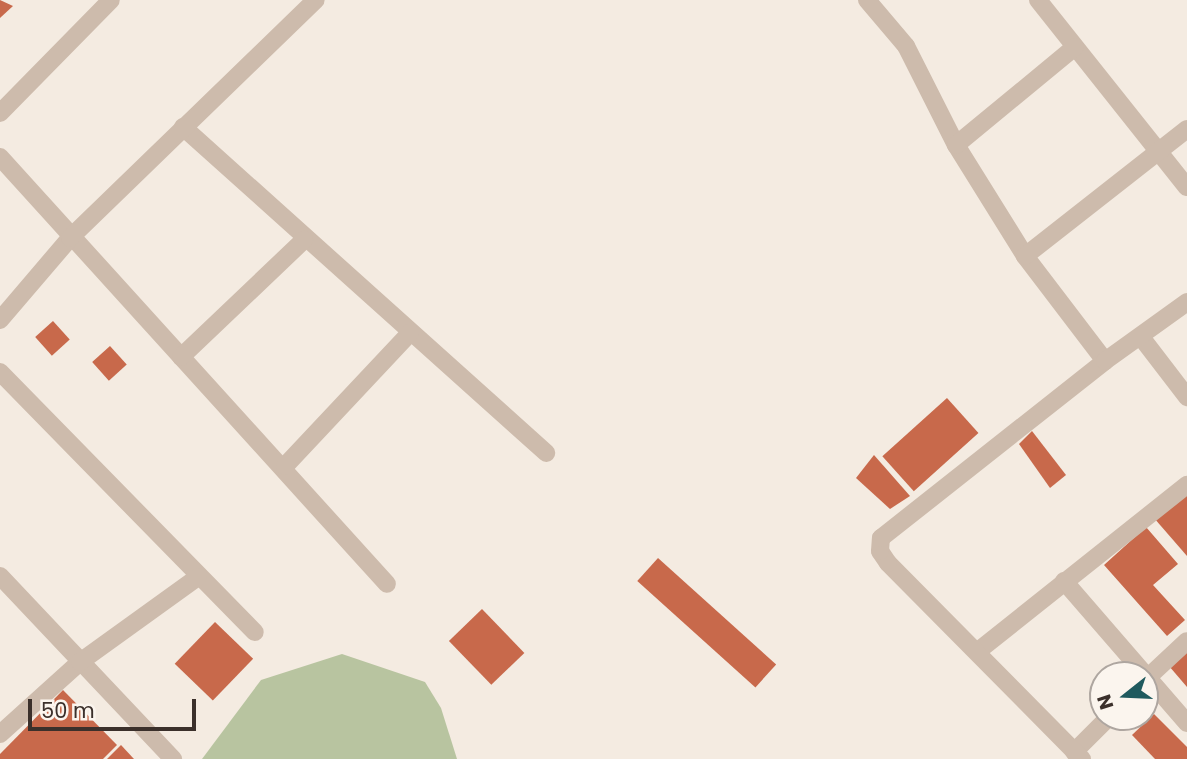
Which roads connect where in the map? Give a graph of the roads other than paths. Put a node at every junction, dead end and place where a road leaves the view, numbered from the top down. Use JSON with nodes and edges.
{"nodes":[{"id":1,"x":111,"y":0,"type":"edge"},
{"id":2,"x":316,"y":0,"type":"edge"},
{"id":3,"x":867,"y":0,"type":"edge"},
{"id":4,"x":1038,"y":0,"type":"edge"},
{"id":5,"x":1075,"y":47,"type":"junction"},
{"id":6,"x":0,"y":113,"type":"edge"},
{"id":7,"x":183,"y":128,"type":"junction"},
{"id":8,"x":1187,"y":129,"type":"edge"},
{"id":9,"x":956,"y":145,"type":"junction"},
{"id":10,"x":1158,"y":153,"type":"junction"},
{"id":11,"x":0,"y":157,"type":"edge"},
{"id":12,"x":1187,"y":187,"type":"edge"},
{"id":13,"x":70,"y":238,"type":"junction"},
{"id":14,"x":304,"y":240,"type":"junction"},
{"id":15,"x":1025,"y":256,"type":"junction"},
{"id":16,"x":1187,"y":302,"type":"edge"},
{"id":17,"x":0,"y":320,"type":"edge"},
{"id":18,"x":410,"y":333,"type":"junction"},
{"id":19,"x":1141,"y":337,"type":"junction"},
{"id":20,"x":181,"y":357,"type":"junction"},
{"id":21,"x":1105,"y":361,"type":"junction"},
{"id":22,"x":0,"y":372,"type":"edge"},
{"id":23,"x":1187,"y":397,"type":"edge"},
{"id":24,"x":546,"y":453,"type":"dead end"},
{"id":25,"x":285,"y":466,"type":"junction"},
{"id":26,"x":1187,"y":485,"type":"edge"},
{"id":27,"x":198,"y":577,"type":"junction"},
{"id":28,"x":1,"y":579,"type":"edge"},
{"id":29,"x":1064,"y":581,"type":"junction"},
{"id":30,"x":387,"y":584,"type":"dead end"},
{"id":31,"x":255,"y":632,"type":"dead end"},
{"id":32,"x":1187,"y":641,"type":"edge"},
{"id":33,"x":978,"y":651,"type":"junction"},
{"id":34,"x":1132,"y":661,"type":"edge"},
{"id":35,"x":80,"y":662,"type":"junction"},
{"id":36,"x":1159,"y":668,"type":"edge"},
{"id":37,"x":1159,"y":692,"type":"edge"},
{"id":38,"x":1187,"y":723,"type":"edge"},
{"id":39,"x":1098,"y":731,"type":"edge"},
{"id":40,"x":0,"y":734,"type":"edge"},
{"id":41,"x":1078,"y":756,"type":"edge"},
{"id":42,"x":173,"y":759,"type":"edge"}],
"edges":[{"from":1,"to":6,"type":"street"},
{"from":2,"to":7,"type":"street"},
{"from":3,"to":9,"type":"street"},
{"from":4,"to":5,"type":"street"},
{"from":5,"to":9,"type":"street"},
{"from":5,"to":10,"type":"street"},
{"from":7,"to":13,"type":"street"},
{"from":7,"to":14,"type":"street"},
{"from":8,"to":10,"type":"street"},
{"from":9,"to":15,"type":"street"},
{"from":10,"to":12,"type":"street"},
{"from":10,"to":15,"type":"street"},
{"from":11,"to":13,"type":"street"},
{"from":13,"to":17,"type":"street"},
{"from":13,"to":20,"type":"street"},
{"from":14,"to":18,"type":"street"},
{"from":14,"to":20,"type":"street"},
{"from":15,"to":21,"type":"street"},
{"from":16,"to":19,"type":"street"},
{"from":18,"to":24,"type":"street"},
{"from":18,"to":25,"type":"street"},
{"from":19,"to":21,"type":"street"},
{"from":19,"to":23,"type":"street"},
{"from":20,"to":25,"type":"street"},
{"from":21,"to":33,"type":"street"},
{"from":22,"to":27,"type":"street"},
{"from":25,"to":30,"type":"street"},
{"from":26,"to":29,"type":"street"},
{"from":27,"to":31,"type":"street"},
{"from":27,"to":35,"type":"street"},
{"from":28,"to":35,"type":"street"},
{"from":29,"to":33,"type":"street"},
{"from":29,"to":34,"type":"street"},
{"from":32,"to":36,"type":"street"},
{"from":33,"to":41,"type":"street"},
{"from":35,"to":40,"type":"street"},
{"from":35,"to":42,"type":"street"},
{"from":37,"to":38,"type":"street"},
{"from":39,"to":41,"type":"street"}]}
